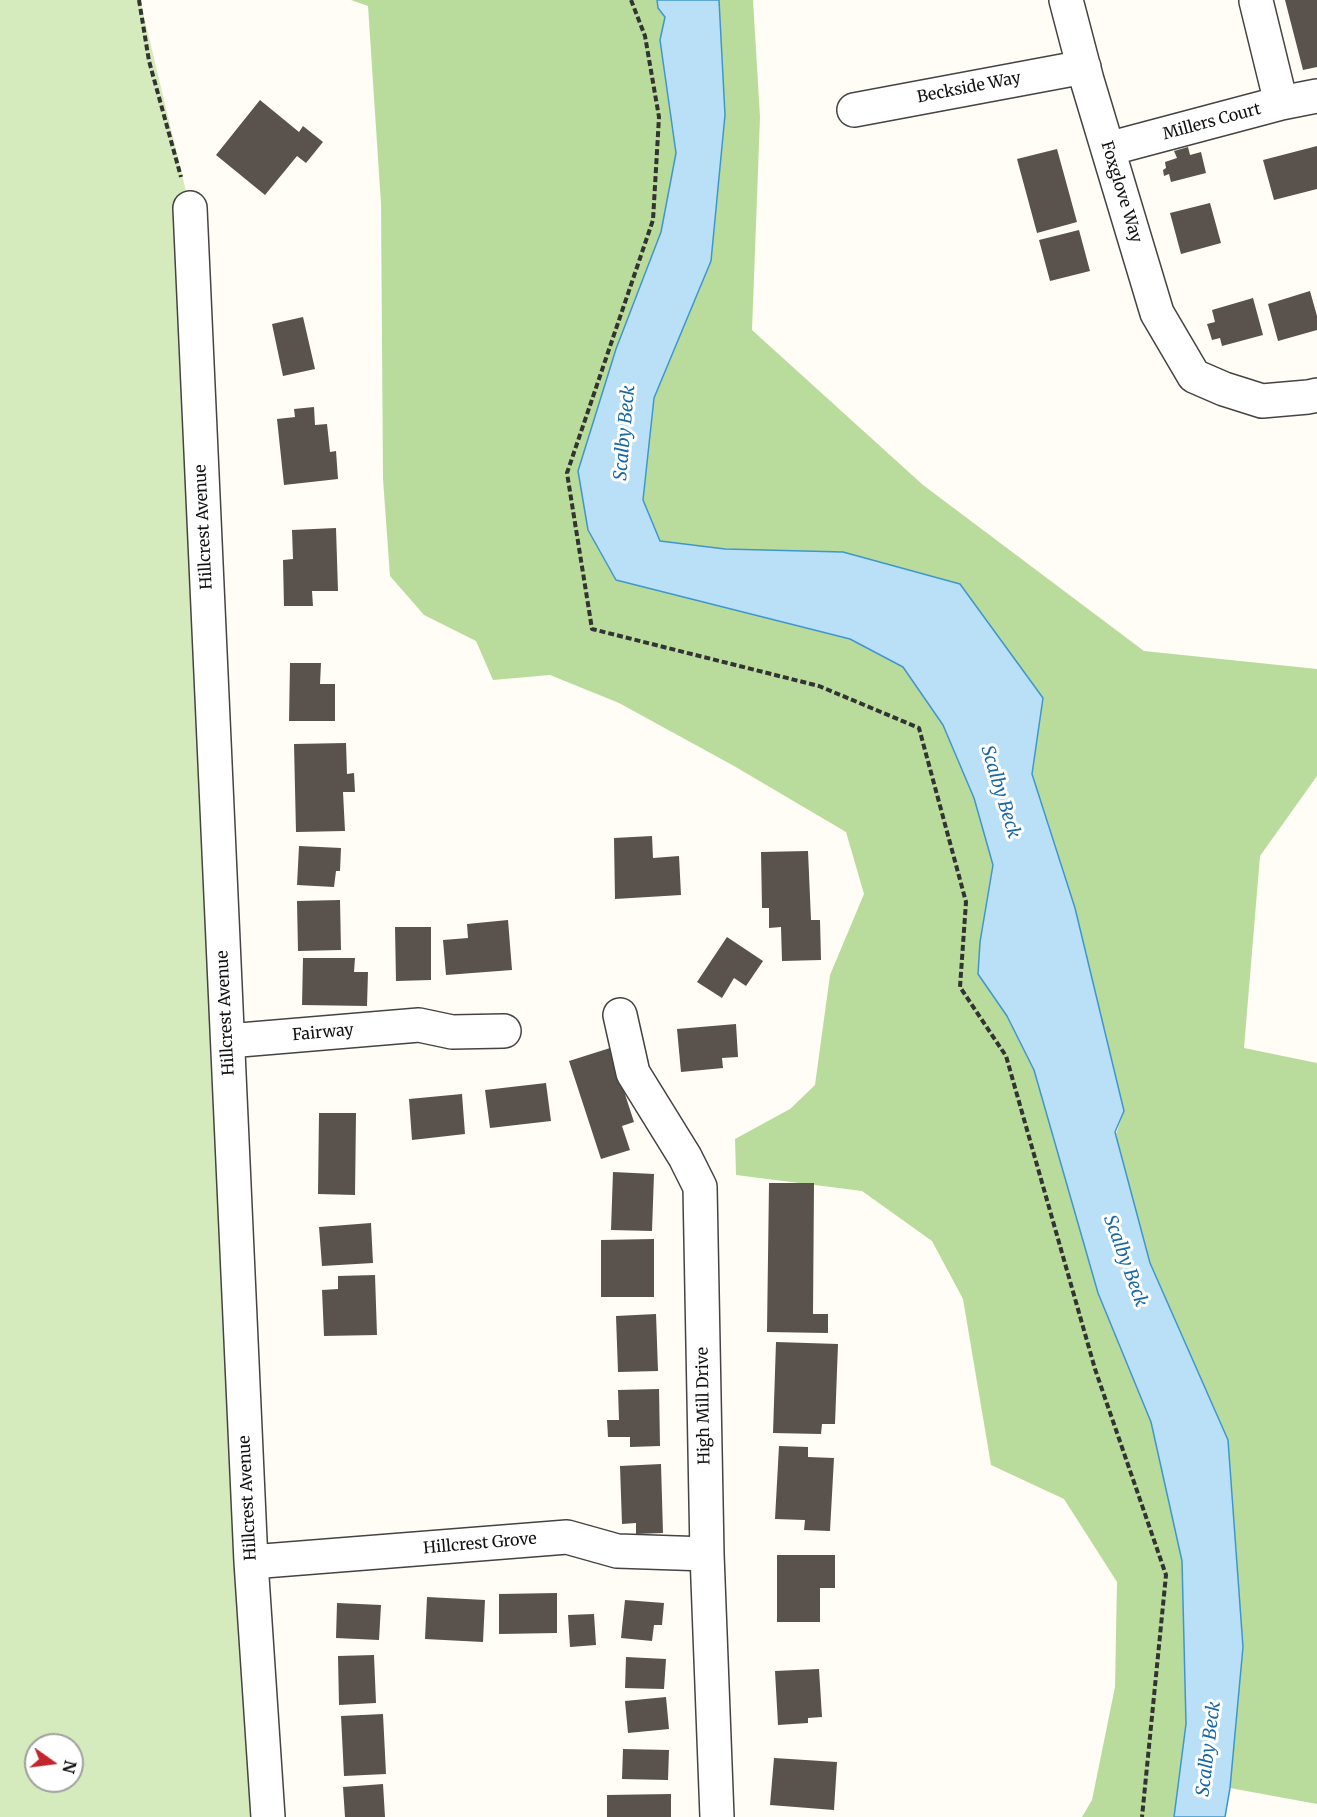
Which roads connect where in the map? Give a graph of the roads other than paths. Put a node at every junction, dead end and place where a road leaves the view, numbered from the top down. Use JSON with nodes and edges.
{"nodes":[{"id":1,"x":1066,"y":0,"type":"edge"},
{"id":2,"x":1256,"y":1,"type":"edge"},
{"id":3,"x":1084,"y":67,"type":"junction"},
{"id":4,"x":1317,"y":96,"type":"edge"},
{"id":5,"x":1281,"y":103,"type":"junction"},
{"id":6,"x":854,"y":110,"type":"dead end"},
{"id":7,"x":1108,"y":149,"type":"junction"},
{"id":8,"x":190,"y":208,"type":"road end"},
{"id":9,"x":1317,"y":395,"type":"edge"},
{"id":10,"x":620,"y":1015,"type":"dead end"},
{"id":11,"x":504,"y":1031,"type":"dead end"},
{"id":12,"x":228,"y":1041,"type":"junction"},
{"id":13,"x":707,"y":1554,"type":"junction"},
{"id":14,"x":251,"y":1562,"type":"junction"},
{"id":15,"x":268,"y":1817,"type":"edge"},
{"id":16,"x":717,"y":1817,"type":"edge"}],
"edges":[{"from":1,"to":3,"type":"street","name":"Foxglove Way"},
{"from":2,"to":5,"type":"street"},
{"from":3,"to":6,"type":"street","name":"Beckside Way"},
{"from":3,"to":7,"type":"street","name":"Foxglove Way"},
{"from":4,"to":5,"type":"street","name":"Millers Court"},
{"from":5,"to":7,"type":"street","name":"Millers Court"},
{"from":7,"to":9,"type":"street","name":"Foxglove Way"},
{"from":8,"to":12,"type":"street","name":"Hillcrest Avenue"},
{"from":10,"to":13,"type":"street","name":"High Mill Drive"},
{"from":11,"to":12,"type":"street","name":"Fairway"},
{"from":12,"to":14,"type":"street","name":"Hillcrest Avenue"},
{"from":13,"to":14,"type":"street","name":"Hillcrest Grove"},
{"from":13,"to":16,"type":"street","name":"High Mill Drive"},
{"from":14,"to":15,"type":"street","name":"Hillcrest Avenue"}]}
